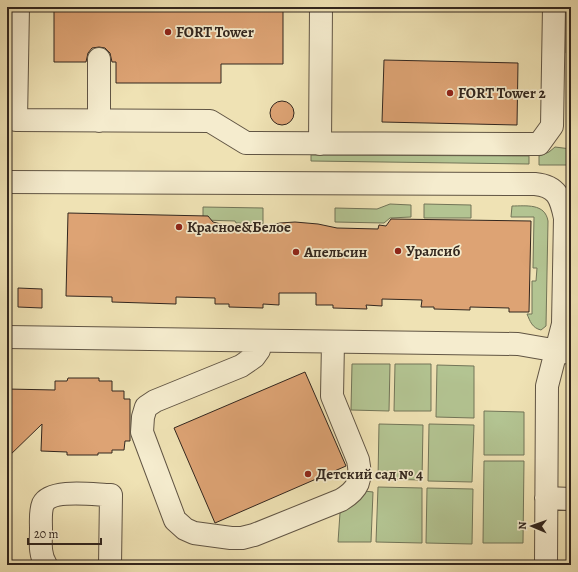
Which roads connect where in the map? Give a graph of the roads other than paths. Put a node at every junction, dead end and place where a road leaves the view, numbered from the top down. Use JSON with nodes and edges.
{"nodes":[{"id":1,"x":18,"y":7,"type":"edge"},
{"id":2,"x":321,"y":7,"type":"edge"},
{"id":3,"x":554,"y":7,"type":"edge"},
{"id":4,"x":99,"y":59,"type":"dead end"},
{"id":5,"x":99,"y":121,"type":"junction"},
{"id":6,"x":320,"y":144,"type":"junction"},
{"id":7,"x":7,"y":182,"type":"edge"},
{"id":8,"x":7,"y":337,"type":"edge"},
{"id":9,"x":261,"y":341,"type":"junction"},
{"id":10,"x":333,"y":342,"type":"junction"},
{"id":11,"x":564,"y":352,"type":"edge"},
{"id":12,"x":546,"y":498,"type":"junction"},
{"id":13,"x":571,"y":499,"type":"edge"},
{"id":14,"x":46,"y":565,"type":"edge"},
{"id":15,"x":110,"y":565,"type":"edge"},
{"id":16,"x":546,"y":565,"type":"edge"}],
"edges":[{"from":1,"to":5,"type":"lane"},
{"from":2,"to":6,"type":"lane"},
{"from":3,"to":6,"type":"lane"},
{"from":4,"to":5,"type":"lane"},
{"from":5,"to":6,"type":"lane"},
{"from":7,"to":11,"type":"lane"},
{"from":8,"to":9,"type":"lane"},
{"from":9,"to":10,"type":"lane"},
{"from":9,"to":10,"type":"lane"},
{"from":10,"to":11,"type":"lane"},
{"from":11,"to":12,"type":"lane"},
{"from":12,"to":13,"type":"lane"},
{"from":12,"to":16,"type":"lane"},
{"from":14,"to":15,"type":"lane"}]}
